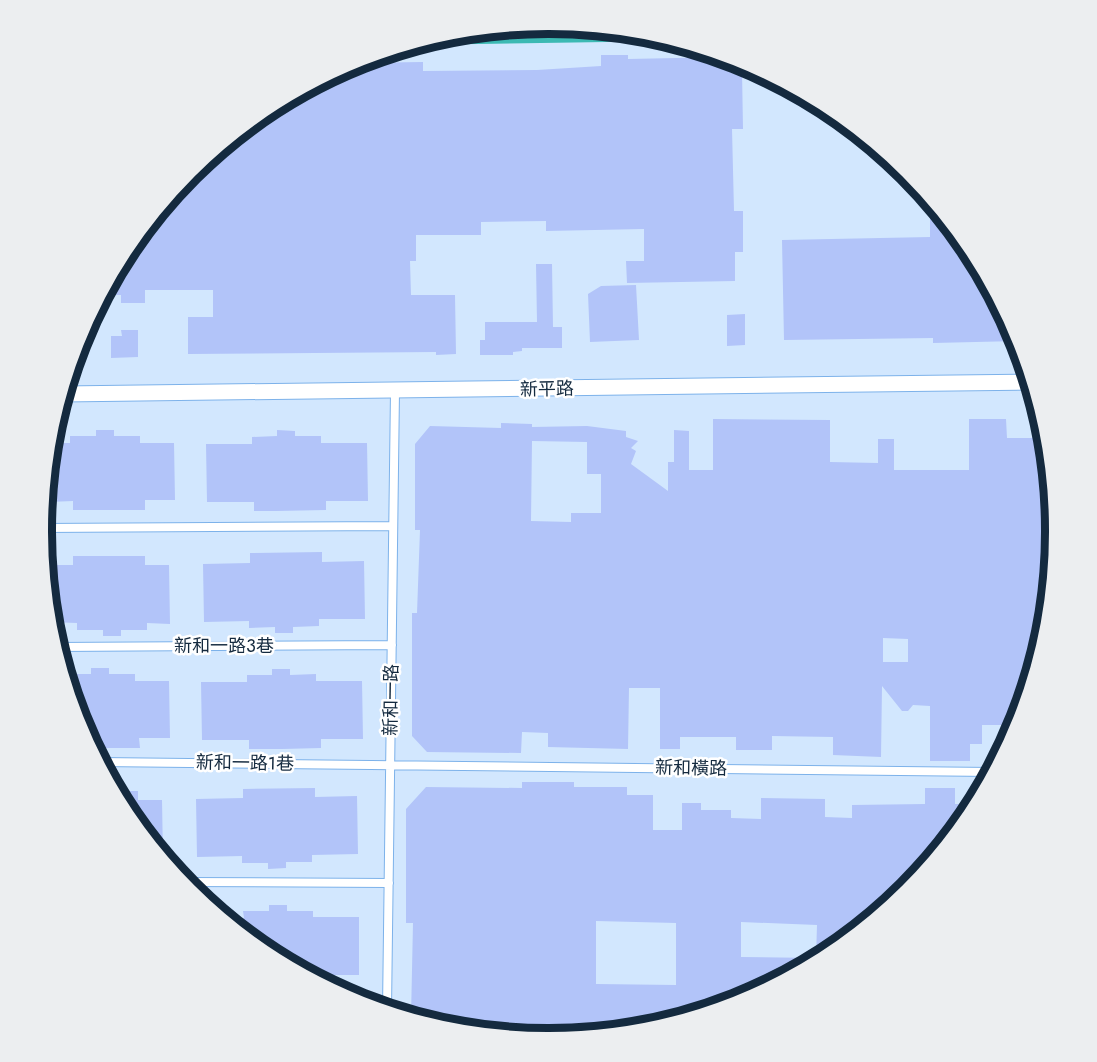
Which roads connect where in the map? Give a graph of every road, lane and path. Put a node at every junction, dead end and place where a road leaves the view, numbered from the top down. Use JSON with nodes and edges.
{"nodes":[{"id":1,"x":1022,"y":382,"type":"edge"},
{"id":2,"x":395,"y":391,"type":"junction"},
{"id":3,"x":71,"y":394,"type":"edge"},
{"id":4,"x":393,"y":526,"type":"junction"},
{"id":5,"x":52,"y":528,"type":"edge"},
{"id":6,"x":392,"y":645,"type":"junction"},
{"id":7,"x":66,"y":647,"type":"edge"},
{"id":8,"x":109,"y":762,"type":"edge"},
{"id":9,"x":390,"y":765,"type":"junction"},
{"id":10,"x":982,"y":772,"type":"edge"},
{"id":11,"x":197,"y":882,"type":"edge"},
{"id":12,"x":389,"y":883,"type":"junction"},
{"id":13,"x":387,"y":1000,"type":"edge"}],
"edges":[{"from":1,"to":2,"type":"street","name":"新平路"},
{"from":2,"to":3,"type":"street","name":"新平路"},
{"from":2,"to":4,"type":"lane","name":"新和一路"},
{"from":4,"to":5,"type":"lane"},
{"from":4,"to":6,"type":"lane","name":"新和一路"},
{"from":6,"to":7,"type":"lane","name":"新和一路3巷"},
{"from":6,"to":9,"type":"lane","name":"新和一路"},
{"from":8,"to":9,"type":"lane","name":"新和一路1巷"},
{"from":9,"to":10,"type":"lane","name":"新和橫路"},
{"from":9,"to":12,"type":"lane","name":"新和一路"},
{"from":11,"to":12,"type":"lane"},
{"from":12,"to":13,"type":"lane","name":"新和一路"}]}
